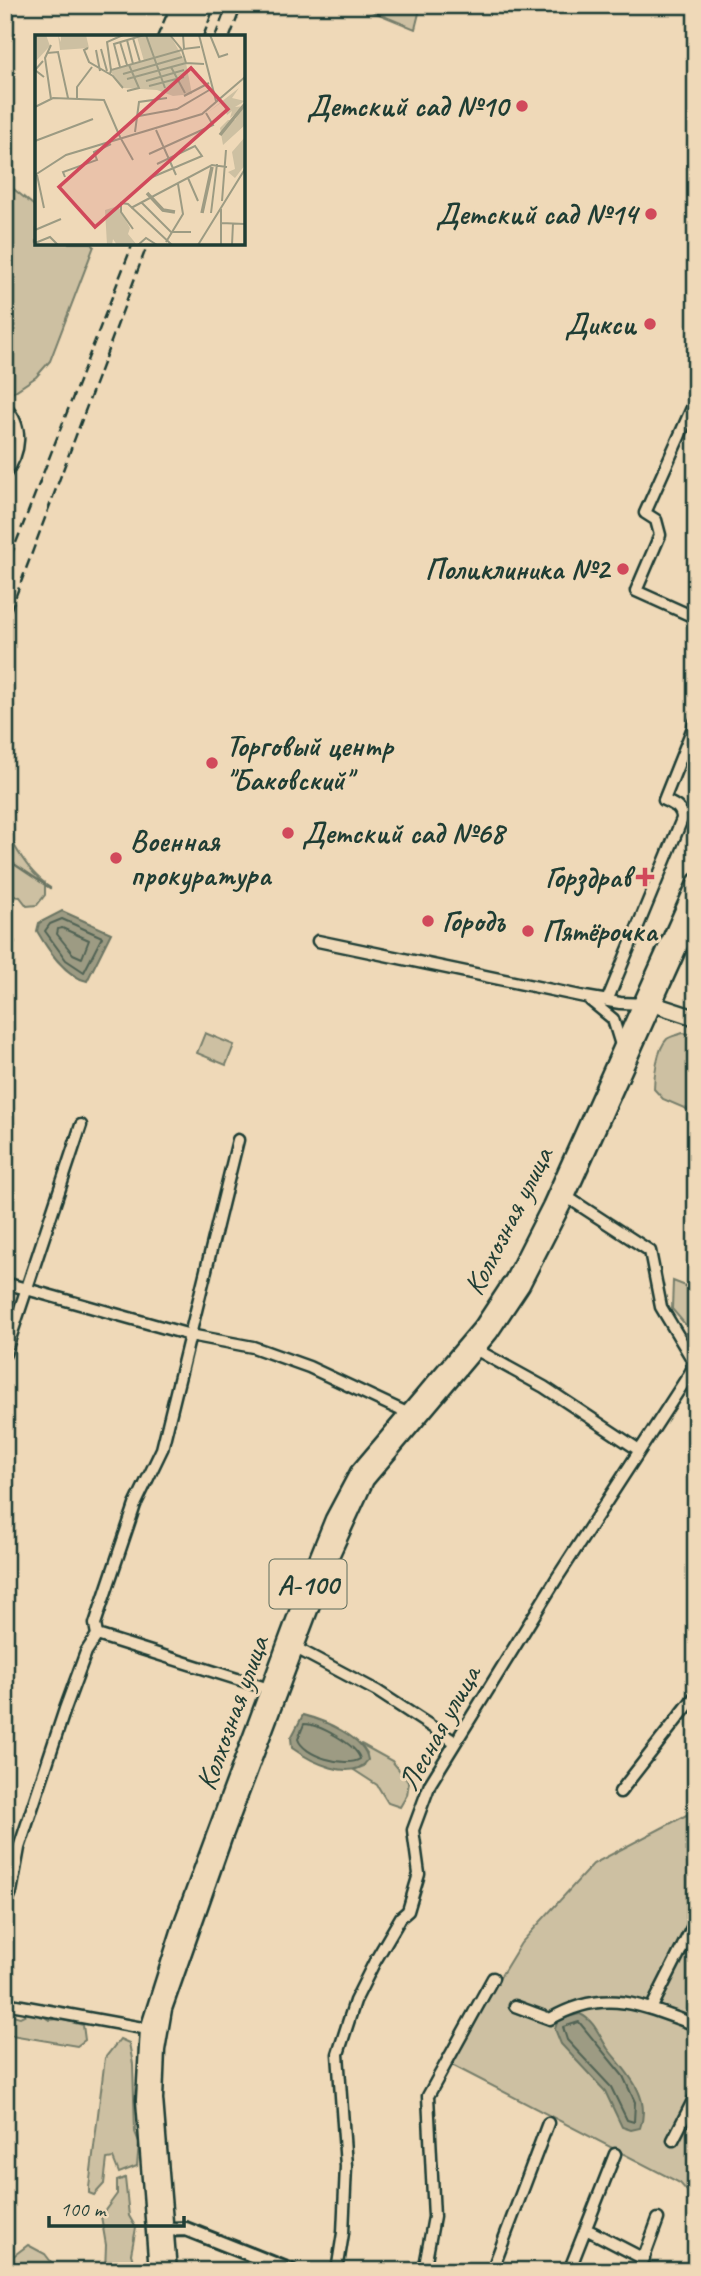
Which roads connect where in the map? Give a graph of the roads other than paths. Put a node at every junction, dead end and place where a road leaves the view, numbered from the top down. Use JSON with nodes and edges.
{"nodes":[{"id":1,"x":696,"y":399,"type":"edge"},
{"id":2,"x":5,"y":407,"type":"edge"},
{"id":3,"x":5,"y":474,"type":"edge"},
{"id":4,"x":696,"y":618,"type":"edge"},
{"id":5,"x":696,"y":720,"type":"edge"},
{"id":6,"x":696,"y":881,"type":"edge"},
{"id":7,"x":696,"y":910,"type":"edge"},
{"id":8,"x":318,"y":941,"type":"dead end"},
{"id":9,"x":585,"y":997,"type":"junction"},
{"id":10,"x":607,"y":1001,"type":"junction"},
{"id":11,"x":646,"y":1004,"type":"junction"},
{"id":12,"x":696,"y":1018,"type":"edge"},
{"id":13,"x":621,"y":1045,"type":"junction"},
{"id":14,"x":81,"y":1125,"type":"dead end"},
{"id":15,"x":238,"y":1140,"type":"dead end"},
{"id":16,"x":567,"y":1197,"type":"junction"},
{"id":17,"x":5,"y":1283,"type":"edge"},
{"id":18,"x":25,"y":1289,"type":"junction"},
{"id":19,"x":190,"y":1335,"type":"junction"},
{"id":20,"x":477,"y":1350,"type":"junction"},
{"id":21,"x":5,"y":1354,"type":"edge"},
{"id":22,"x":694,"y":1372,"type":"edge"},
{"id":23,"x":407,"y":1413,"type":"junction"},
{"id":24,"x":639,"y":1450,"type":"junction"},
{"id":25,"x":97,"y":1635,"type":"junction"},
{"id":26,"x":296,"y":1648,"type":"junction"},
{"id":27,"x":269,"y":1689,"type":"junction"},
{"id":28,"x":696,"y":1695,"type":"edge"},
{"id":29,"x":455,"y":1742,"type":"junction"},
{"id":30,"x":620,"y":1792,"type":"dead end"},
{"id":31,"x":5,"y":1906,"type":"edge"},
{"id":32,"x":696,"y":1920,"type":"edge"},
{"id":33,"x":493,"y":1978,"type":"dead end"},
{"id":34,"x":5,"y":2003,"type":"edge"},
{"id":35,"x":515,"y":2006,"type":"dead end"},
{"id":36,"x":651,"y":2009,"type":"junction"},
{"id":37,"x":696,"y":2025,"type":"edge"},
{"id":38,"x":148,"y":2029,"type":"junction"},
{"id":39,"x":696,"y":2095,"type":"edge"},
{"id":40,"x":548,"y":2123,"type":"dead end"},
{"id":41,"x":673,"y":2140,"type":"dead end"},
{"id":42,"x":615,"y":2154,"type":"dead end"},
{"id":43,"x":658,"y":2219,"type":"dead end"},
{"id":44,"x":586,"y":2229,"type":"junction"},
{"id":45,"x":159,"y":2230,"type":"junction"},
{"id":46,"x":643,"y":2259,"type":"junction"},
{"id":47,"x":158,"y":2271,"type":"edge"},
{"id":48,"x":169,"y":2271,"type":"edge"},
{"id":49,"x":292,"y":2271,"type":"edge"},
{"id":50,"x":337,"y":2271,"type":"edge"},
{"id":51,"x":424,"y":2271,"type":"edge"},
{"id":52,"x":492,"y":2271,"type":"edge"},
{"id":53,"x":569,"y":2271,"type":"edge"},
{"id":54,"x":639,"y":2271,"type":"edge"}],
"edges":[{"from":1,"to":4,"type":"street"},
{"from":2,"to":3,"type":"street"},
{"from":5,"to":10,"type":"street"},
{"from":6,"to":11,"type":"main road","number":"А-100"},
{"from":7,"to":11,"type":"main road","number":"А-100"},
{"from":8,"to":9,"type":"street"},
{"from":9,"to":10,"type":"street"},
{"from":9,"to":13,"type":"street"},
{"from":10,"to":11,"type":"street"},
{"from":11,"to":12,"type":"main road"},
{"from":11,"to":13,"type":"main road","name":"Колхозная улица","number":"А-100"},
{"from":11,"to":16,"type":"main road","name":"Колхозная улица","number":"А-100"},
{"from":13,"to":23,"type":"main road","name":"Колхозная улица","number":"А-100"},
{"from":14,"to":18,"type":"street"},
{"from":15,"to":19,"type":"street"},
{"from":16,"to":20,"type":"main road","name":"Колхозная улица","number":"А-100"},
{"from":16,"to":22,"type":"street"},
{"from":17,"to":18,"type":"street"},
{"from":18,"to":19,"type":"street"},
{"from":18,"to":21,"type":"street"},
{"from":19,"to":23,"type":"street"},
{"from":19,"to":25,"type":"street"},
{"from":20,"to":24,"type":"street"},
{"from":20,"to":26,"type":"main road","name":"Колхозная улица","number":"А-100"},
{"from":22,"to":24,"type":"street","name":"Лесная улица"},
{"from":23,"to":27,"type":"main road","name":"Колхозная улица","number":"А-100"},
{"from":24,"to":29,"type":"street","name":"Лесная улица"},
{"from":25,"to":27,"type":"street"},
{"from":25,"to":31,"type":"street"},
{"from":26,"to":29,"type":"street"},
{"from":26,"to":45,"type":"main road","name":"Колхозная улица","number":"А-100"},
{"from":27,"to":38,"type":"main road","name":"Колхозная улица","number":"А-100"},
{"from":28,"to":30,"type":"street"},
{"from":29,"to":50,"type":"street","name":"Лесная улица"},
{"from":32,"to":36,"type":"street"},
{"from":33,"to":51,"type":"street"},
{"from":34,"to":38,"type":"street"},
{"from":35,"to":36,"type":"street"},
{"from":36,"to":37,"type":"street"},
{"from":38,"to":45,"type":"main road","name":"Колхозная улица","number":"А-100"},
{"from":39,"to":41,"type":"street"},
{"from":40,"to":52,"type":"street"},
{"from":42,"to":44,"type":"street"},
{"from":43,"to":46,"type":"street"},
{"from":44,"to":46,"type":"street"},
{"from":44,"to":53,"type":"street"},
{"from":45,"to":47,"type":"main road"},
{"from":45,"to":48,"type":"main road"},
{"from":45,"to":49,"type":"street"},
{"from":46,"to":54,"type":"street"}]}
